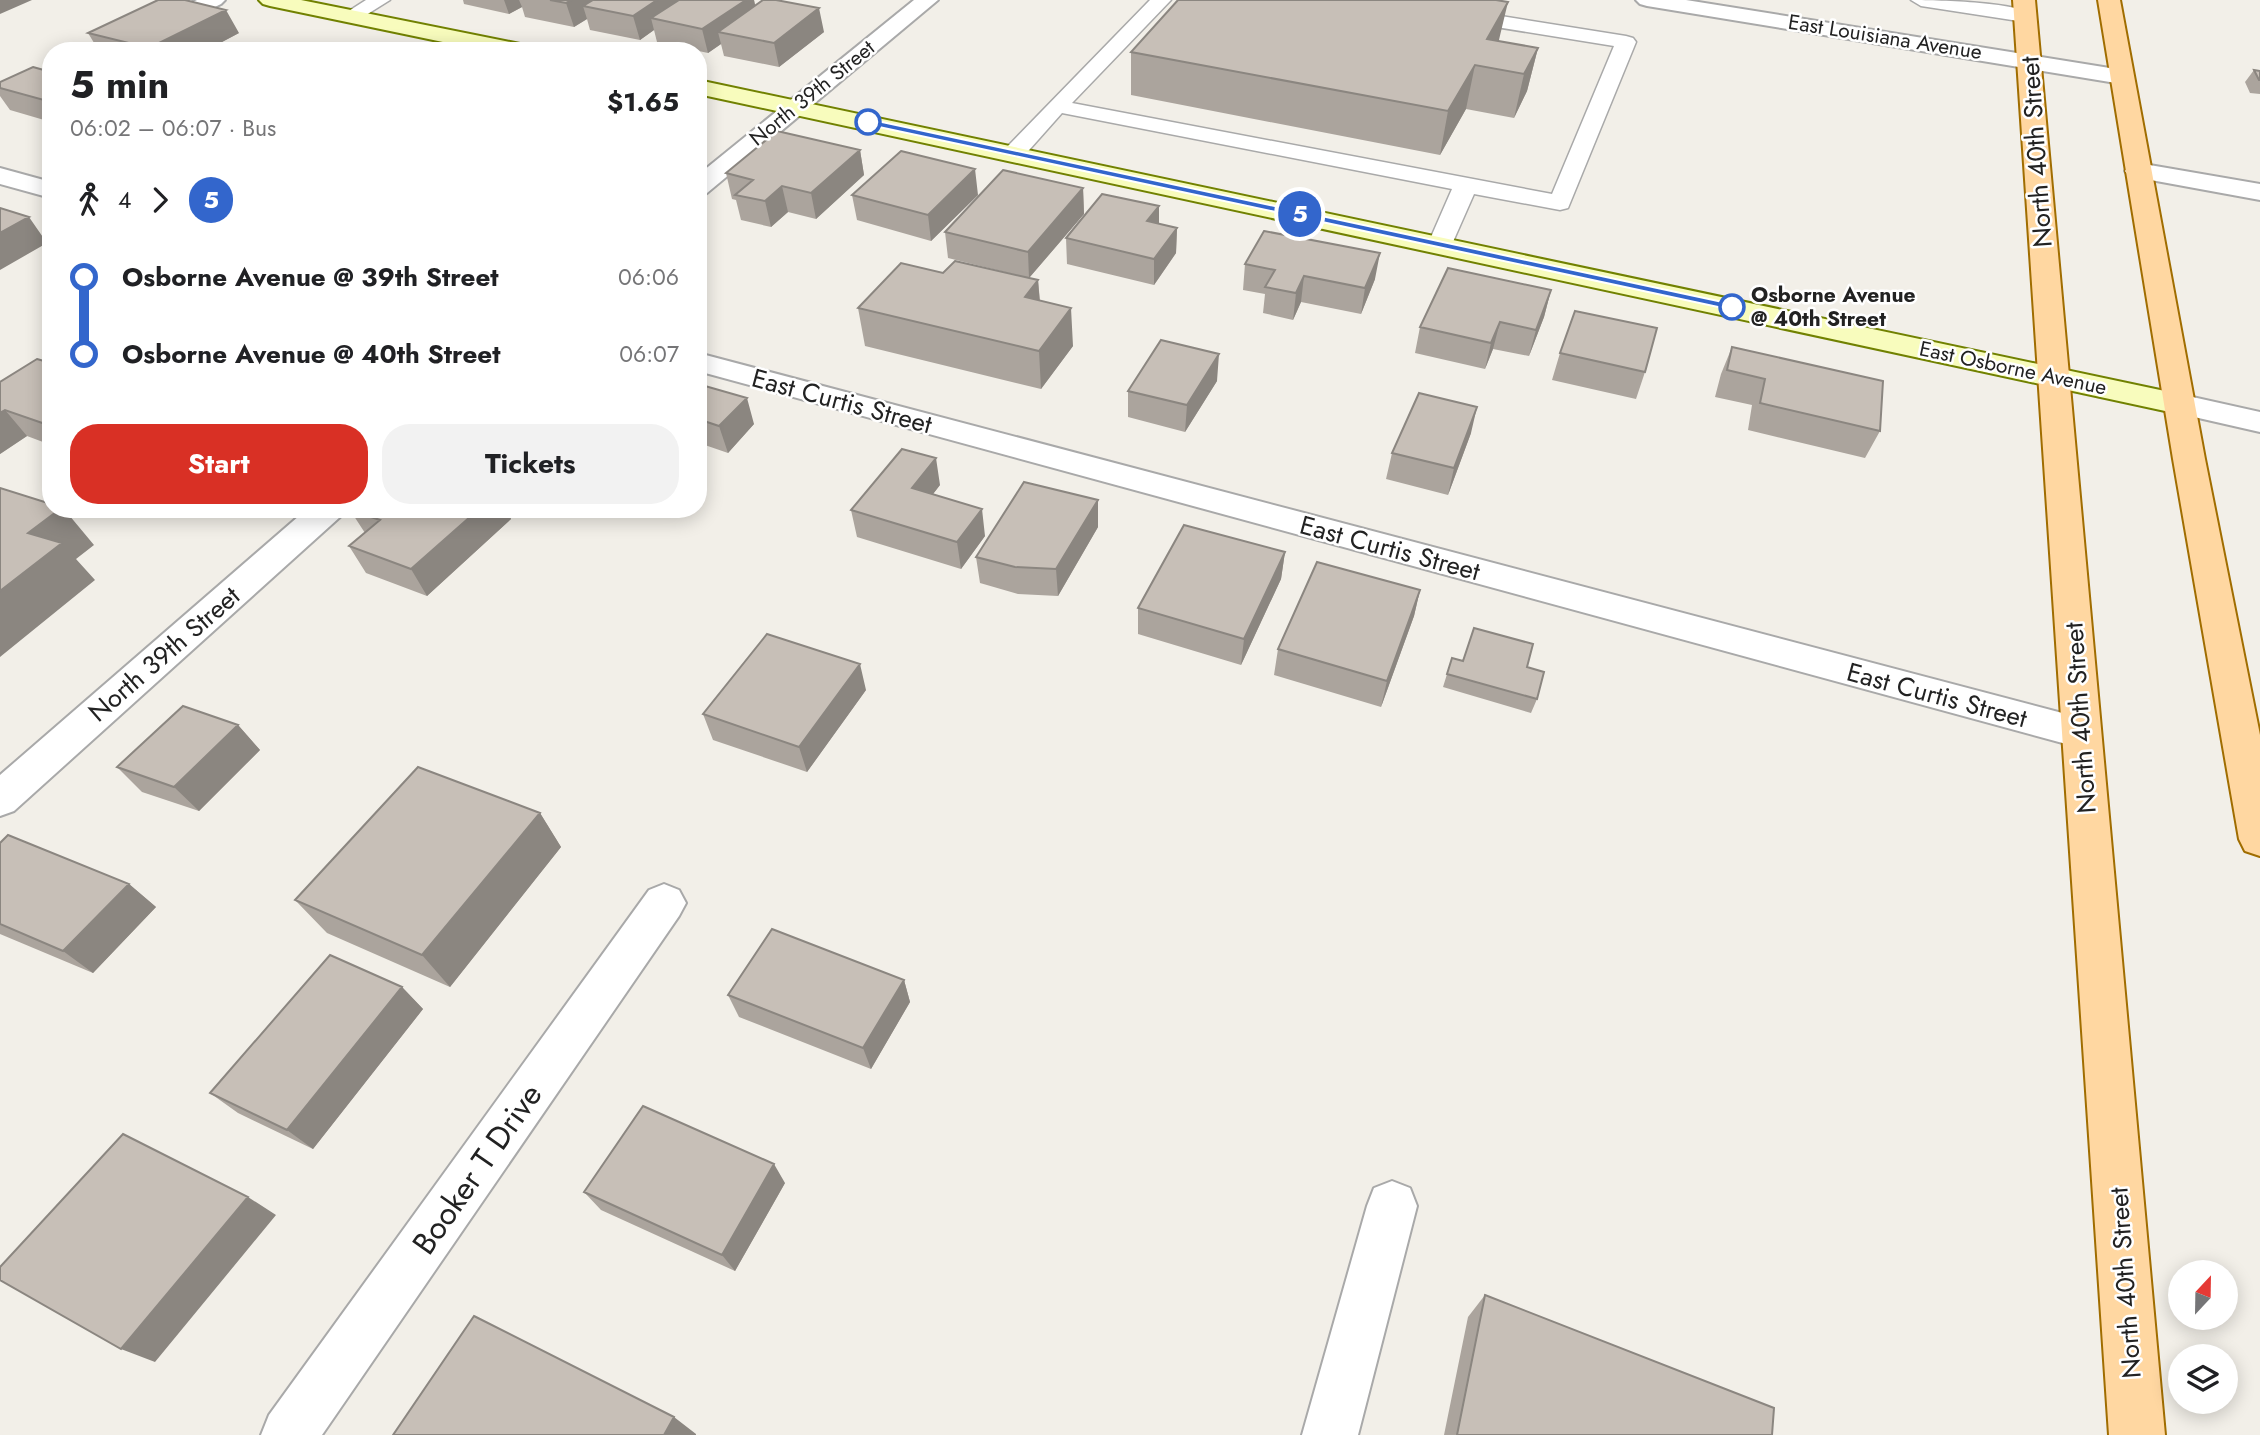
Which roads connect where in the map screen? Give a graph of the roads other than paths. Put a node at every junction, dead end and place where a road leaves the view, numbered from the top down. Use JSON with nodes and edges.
{"nodes":[{"id":1,"x":214,"y":0,"type":"edge"},
{"id":2,"x":270,"y":0,"type":"edge"},
{"id":3,"x":380,"y":0,"type":"edge"},
{"id":4,"x":927,"y":0,"type":"edge"},
{"id":5,"x":1161,"y":0,"type":"edge"},
{"id":6,"x":1365,"y":0,"type":"edge"},
{"id":7,"x":1647,"y":0,"type":"edge"},
{"id":8,"x":1921,"y":0,"type":"edge"},
{"id":9,"x":2109,"y":0,"type":"edge"},
{"id":10,"x":2025,"y":8,"type":"edge"},
{"id":11,"x":351,"y":16,"type":"junction"},
{"id":12,"x":126,"y":42,"type":"edge"},
{"id":13,"x":477,"y":42,"type":"edge"},
{"id":14,"x":2029,"y":60,"type":"junction"},
{"id":15,"x":2122,"y":77,"type":"junction"},
{"id":16,"x":707,"y":89,"type":"edge"},
{"id":17,"x":795,"y":106,"type":"junction"},
{"id":18,"x":1057,"y":106,"type":"junction"},
{"id":19,"x":1014,"y":153,"type":"junction"},
{"id":20,"x":2138,"y":171,"type":"junction"},
{"id":21,"x":0,"y":176,"type":"edge"},
{"id":22,"x":707,"y":180,"type":"edge"},
{"id":23,"x":1465,"y":185,"type":"junction"},
{"id":24,"x":42,"y":188,"type":"edge"},
{"id":25,"x":2260,"y":192,"type":"edge"},
{"id":26,"x":1440,"y":244,"type":"junction"},
{"id":27,"x":707,"y":364,"type":"edge"},
{"id":28,"x":2054,"y":376,"type":"junction"},
{"id":29,"x":2179,"y":404,"type":"junction"},
{"id":30,"x":2260,"y":422,"type":"edge"},
{"id":31,"x":318,"y":518,"type":"edge"},
{"id":32,"x":2081,"y":733,"type":"junction"},
{"id":33,"x":0,"y":799,"type":"edge"},
{"id":34,"x":2260,"y":839,"type":"edge"},
{"id":35,"x":664,"y":903,"type":"dead end"},
{"id":36,"x":1392,"y":1206,"type":"dead end"},
{"id":37,"x":289,"y":1435,"type":"edge"},
{"id":38,"x":1329,"y":1435,"type":"edge"},
{"id":39,"x":2137,"y":1435,"type":"edge"}],
"edges":[{"from":1,"to":12,"type":"street"},
{"from":2,"to":11,"type":"street"},
{"from":3,"to":11,"type":"lane"},
{"from":4,"to":17,"type":"street","name":"North 39th Street"},
{"from":5,"to":18,"type":"lane"},
{"from":6,"to":23,"type":"lane"},
{"from":7,"to":14,"type":"street","name":"East Louisiana Avenue"},
{"from":8,"to":10,"type":"lane"},
{"from":9,"to":15,"type":"main road"},
{"from":10,"to":14,"type":"main road","name":"North 40th Street"},
{"from":11,"to":13,"type":"street"},
{"from":14,"to":15,"type":"street","name":"East Louisiana Avenue"},
{"from":14,"to":28,"type":"main road","name":"North 40th Street"},
{"from":15,"to":20,"type":"main road"},
{"from":16,"to":17,"type":"street","name":"East Osborne Avenue"},
{"from":17,"to":19,"type":"street","name":"East Osborne Avenue"},
{"from":17,"to":22,"type":"street","name":"North 39th Street"},
{"from":18,"to":19,"type":"lane"},
{"from":18,"to":23,"type":"lane"},
{"from":19,"to":26,"type":"street","name":"East Osborne Avenue"},
{"from":20,"to":25,"type":"street"},
{"from":20,"to":29,"type":"main road"},
{"from":21,"to":24,"type":"street"},
{"from":23,"to":26,"type":"lane"},
{"from":26,"to":28,"type":"street","name":"East Osborne Avenue"},
{"from":27,"to":32,"type":"street","name":"East Curtis Street"},
{"from":28,"to":29,"type":"street","name":"East Osborne Avenue"},
{"from":28,"to":32,"type":"main road","name":"North 40th Street"},
{"from":29,"to":30,"type":"street","name":"East Osborne Avenue"},
{"from":29,"to":34,"type":"main road"},
{"from":31,"to":33,"type":"street","name":"North 39th Street"},
{"from":32,"to":39,"type":"main road","name":"North 40th Street"},
{"from":35,"to":37,"type":"street","name":"Booker T Drive"},
{"from":36,"to":38,"type":"street"}]}
